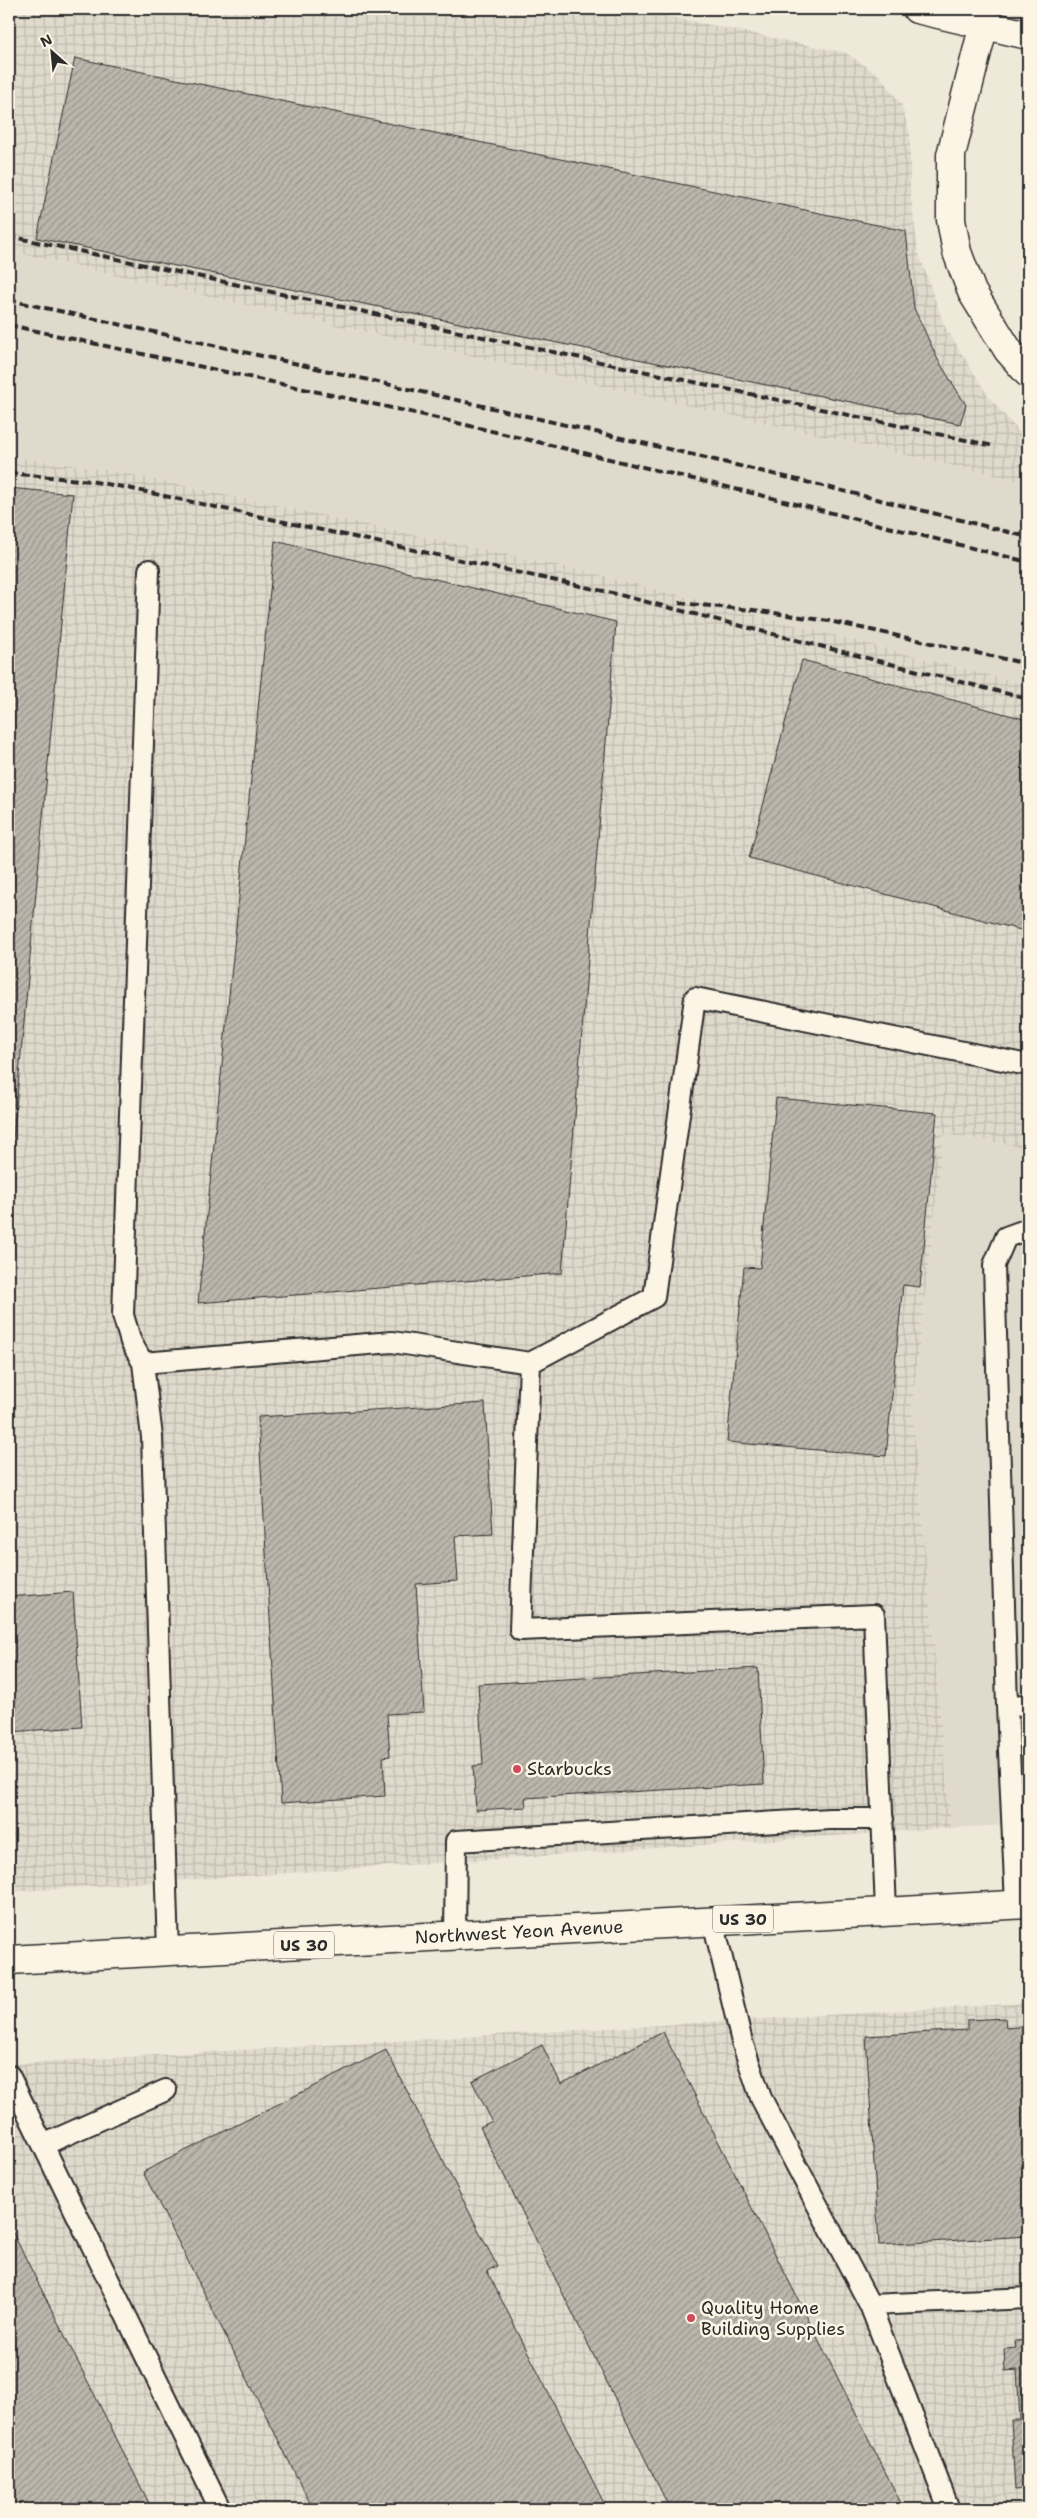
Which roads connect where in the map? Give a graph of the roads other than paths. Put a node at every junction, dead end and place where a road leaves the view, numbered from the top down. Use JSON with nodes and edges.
{"nodes":[{"id":1,"x":917,"y":9,"type":"edge"},
{"id":2,"x":986,"y":16,"type":"edge"},
{"id":3,"x":1028,"y":35,"type":"edge"},
{"id":4,"x":1028,"y":373,"type":"edge"},
{"id":5,"x":149,"y":570,"type":"dead end"},
{"id":6,"x":1028,"y":1065,"type":"edge"},
{"id":7,"x":1028,"y":1230,"type":"edge"},
{"id":8,"x":143,"y":1362,"type":"junction"},
{"id":9,"x":530,"y":1362,"type":"junction"},
{"id":10,"x":1028,"y":1705,"type":"edge"},
{"id":11,"x":1007,"y":1706,"type":"junction"},
{"id":12,"x":883,"y":1819,"type":"junction"},
{"id":13,"x":1022,"y":1904,"type":"edge"},
{"id":14,"x":886,"y":1911,"type":"junction"},
{"id":15,"x":713,"y":1921,"type":"junction"},
{"id":16,"x":455,"y":1936,"type":"junction"},
{"id":17,"x":168,"y":1952,"type":"junction"},
{"id":18,"x":9,"y":1960,"type":"edge"},
{"id":19,"x":9,"y":2075,"type":"edge"},
{"id":20,"x":166,"y":2090,"type":"dead end"},
{"id":21,"x":43,"y":2145,"type":"junction"},
{"id":22,"x":1028,"y":2298,"type":"edge"},
{"id":23,"x":870,"y":2305,"type":"junction"},
{"id":24,"x":220,"y":2509,"type":"edge"},
{"id":25,"x":949,"y":2509,"type":"edge"}],
"edges":[{"from":1,"to":2,"type":"main road"},
{"from":2,"to":3,"type":"main road"},
{"from":2,"to":4,"type":"main road"},
{"from":5,"to":8,"type":"lane"},
{"from":6,"to":9,"type":"lane"},
{"from":7,"to":11,"type":"lane"},
{"from":8,"to":9,"type":"lane"},
{"from":8,"to":17,"type":"lane"},
{"from":9,"to":12,"type":"lane"},
{"from":10,"to":11,"type":"lane"},
{"from":11,"to":13,"type":"lane"},
{"from":12,"to":14,"type":"lane"},
{"from":12,"to":16,"type":"lane"},
{"from":13,"to":14,"type":"main road","name":"Northwest Yeon Avenue","number":"US 30"},
{"from":14,"to":15,"type":"main road","name":"Northwest Yeon Avenue","number":"US 30"},
{"from":15,"to":16,"type":"main road","name":"Northwest Yeon Avenue","number":"US 30"},
{"from":15,"to":23,"type":"lane"},
{"from":16,"to":17,"type":"main road","name":"Northwest Yeon Avenue","number":"US 30"},
{"from":17,"to":18,"type":"main road","name":"Northwest Yeon Avenue","number":"US 30"},
{"from":19,"to":21,"type":"lane"},
{"from":20,"to":21,"type":"lane"},
{"from":21,"to":24,"type":"lane"},
{"from":22,"to":23,"type":"lane"},
{"from":23,"to":25,"type":"lane"}]}
